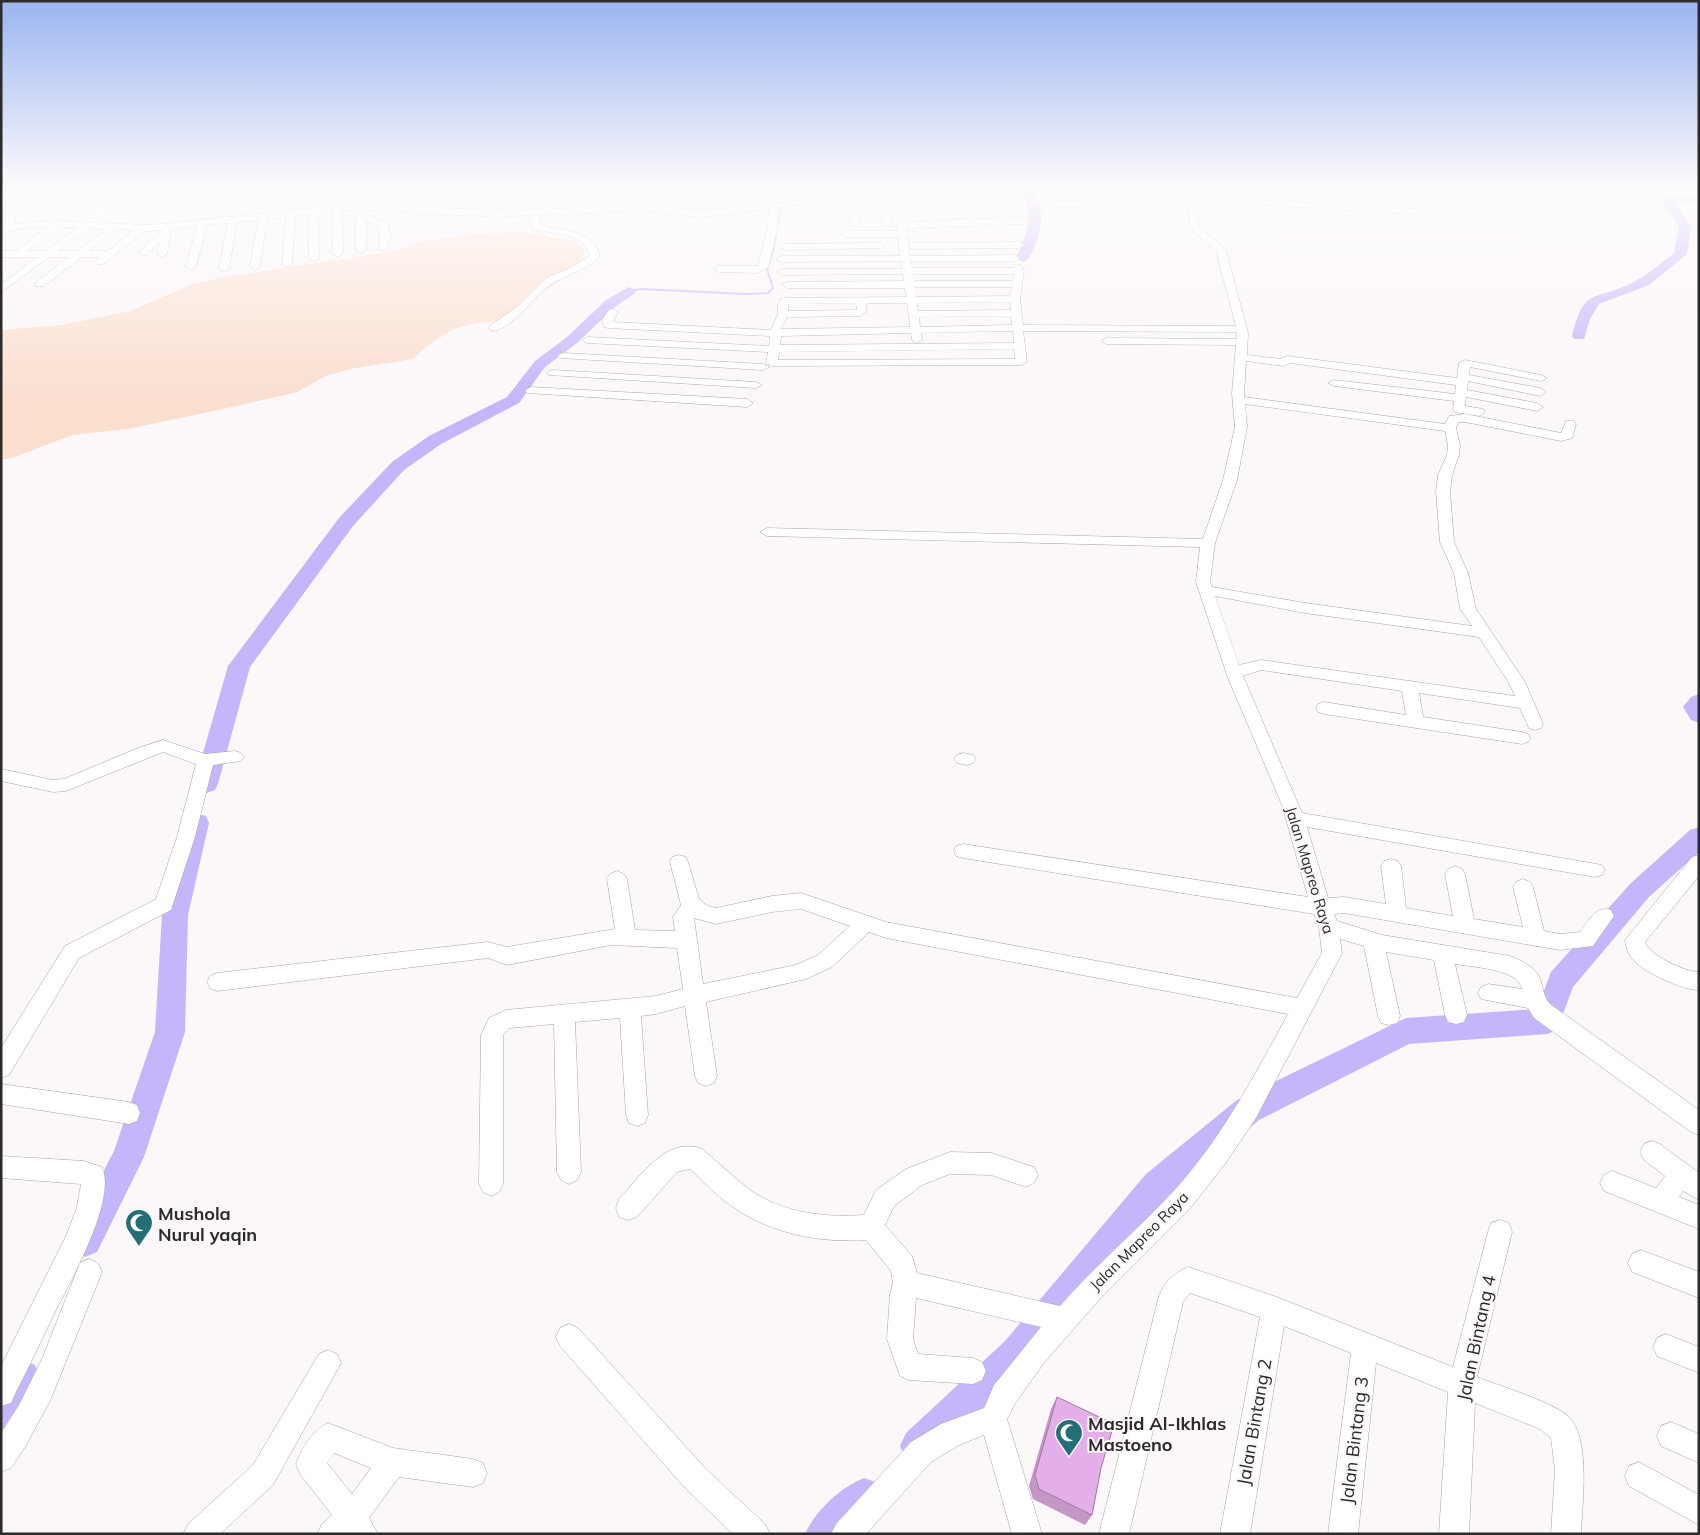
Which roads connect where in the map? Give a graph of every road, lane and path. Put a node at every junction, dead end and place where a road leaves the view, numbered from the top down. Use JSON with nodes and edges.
{"nodes":[{"id":1,"x":905,"y":258,"type":"edge"},
{"id":2,"x":11,"y":259,"type":"edge"},
{"id":3,"x":42,"y":259,"type":"edge"},
{"id":4,"x":74,"y":259,"type":"edge"},
{"id":5,"x":104,"y":259,"type":"edge"},
{"id":6,"x":193,"y":259,"type":"edge"},
{"id":7,"x":226,"y":259,"type":"edge"},
{"id":8,"x":257,"y":259,"type":"edge"},
{"id":9,"x":287,"y":259,"type":"edge"},
{"id":10,"x":592,"y":259,"type":"edge"},
{"id":11,"x":764,"y":259,"type":"edge"},
{"id":12,"x":780,"y":259,"type":"dead end"},
{"id":13,"x":826,"y":259,"type":"edge"},
{"id":14,"x":915,"y":259,"type":"edge"},
{"id":15,"x":1223,"y":259,"type":"edge"},
{"id":16,"x":100,"y":262,"type":"dead end"},
{"id":17,"x":286,"y":264,"type":"dead end"},
{"id":18,"x":1017,"y":265,"type":"junction"},
{"id":19,"x":1,"y":266,"type":"edge"},
{"id":20,"x":191,"y":267,"type":"dead end"},
{"id":21,"x":255,"y":267,"type":"dead end"},
{"id":22,"x":224,"y":269,"type":"dead end"},
{"id":23,"x":719,"y":269,"type":"dead end"},
{"id":24,"x":782,"y":272,"type":"dead end"},
{"id":25,"x":908,"y":273,"type":"junction"},
{"id":26,"x":40,"y":284,"type":"dead end"},
{"id":27,"x":1018,"y":284,"type":"junction"},
{"id":28,"x":787,"y":285,"type":"dead end"},
{"id":29,"x":909,"y":285,"type":"junction"},
{"id":30,"x":1,"y":289,"type":"edge"},
{"id":31,"x":911,"y":299,"type":"junction"},
{"id":32,"x":1015,"y":299,"type":"junction"},
{"id":33,"x":613,"y":312,"type":"dead end"},
{"id":34,"x":1016,"y":313,"type":"junction"},
{"id":35,"x":648,"y":314,"type":"dead end"},
{"id":36,"x":912,"y":314,"type":"junction"},
{"id":37,"x":683,"y":315,"type":"dead end"},
{"id":38,"x":719,"y":317,"type":"dead end"},
{"id":39,"x":754,"y":319,"type":"dead end"},
{"id":40,"x":641,"y":327,"type":"junction"},
{"id":41,"x":494,"y":328,"type":"dead end"},
{"id":42,"x":1018,"y":328,"type":"junction"},
{"id":43,"x":678,"y":329,"type":"junction"},
{"id":44,"x":713,"y":330,"type":"junction"},
{"id":45,"x":916,"y":330,"type":"junction"},
{"id":46,"x":776,"y":331,"type":"junction"},
{"id":47,"x":748,"y":332,"type":"junction"},
{"id":48,"x":587,"y":340,"type":"dead end"},
{"id":49,"x":1106,"y":341,"type":"dead end"},
{"id":50,"x":1242,"y":343,"type":"junction"},
{"id":51,"x":671,"y":344,"type":"junction"},
{"id":52,"x":918,"y":346,"type":"junction"},
{"id":53,"x":1020,"y":346,"type":"junction"},
{"id":54,"x":774,"y":348,"type":"junction"},
{"id":55,"x":564,"y":356,"type":"dead end"},
{"id":56,"x":662,"y":361,"type":"junction"},
{"id":57,"x":763,"y":367,"type":"dead end"},
{"id":58,"x":920,"y":368,"type":"junction"},
{"id":59,"x":552,"y":373,"type":"dead end"},
{"id":60,"x":1541,"y":378,"type":"dead end"},
{"id":61,"x":653,"y":379,"type":"junction"},
{"id":62,"x":1334,"y":383,"type":"dead end"},
{"id":63,"x":756,"y":385,"type":"dead end"},
{"id":64,"x":1462,"y":387,"type":"junction"},
{"id":65,"x":531,"y":391,"type":"dead end"},
{"id":66,"x":1540,"y":392,"type":"dead end"},
{"id":67,"x":644,"y":396,"type":"junction"},
{"id":68,"x":1239,"y":400,"type":"junction"},
{"id":69,"x":746,"y":403,"type":"dead end"},
{"id":70,"x":1537,"y":407,"type":"dead end"},
{"id":71,"x":1537,"y":423,"type":"dead end"},
{"id":72,"x":1570,"y":424,"type":"dead end"},
{"id":73,"x":1450,"y":428,"type":"junction"},
{"id":74,"x":767,"y":532,"type":"dead end"},
{"id":75,"x":1208,"y":543,"type":"junction"},
{"id":76,"x":1206,"y":590,"type":"junction"},
{"id":77,"x":1485,"y":633,"type":"junction"},
{"id":78,"x":1235,"y":673,"type":"junction"},
{"id":79,"x":1409,"y":686,"type":"junction"},
{"id":80,"x":1526,"y":703,"type":"junction"},
{"id":81,"x":1324,"y":708,"type":"dead end"},
{"id":82,"x":1416,"y":723,"type":"junction"},
{"id":83,"x":1535,"y":724,"type":"dead end"},
{"id":84,"x":1522,"y":738,"type":"dead end"},
{"id":85,"x":235,"y":757,"type":"dead end"},
{"id":86,"x":205,"y":760,"type":"junction"},
{"id":87,"x":1,"y":775,"type":"edge"},
{"id":88,"x":1294,"y":818,"type":"junction"},
{"id":89,"x":963,"y":851,"type":"dead end"},
{"id":90,"x":679,"y":862,"type":"dead end"},
{"id":91,"x":1699,"y":862,"type":"edge"},
{"id":92,"x":1391,"y":866,"type":"dead end"},
{"id":93,"x":1595,"y":870,"type":"dead end"},
{"id":94,"x":1455,"y":874,"type":"dead end"},
{"id":95,"x":617,"y":879,"type":"dead end"},
{"id":96,"x":1523,"y":887,"type":"dead end"},
{"id":97,"x":692,"y":905,"type":"junction"},
{"id":98,"x":1321,"y":907,"type":"junction"},
{"id":99,"x":1397,"y":914,"type":"junction"},
{"id":100,"x":1604,"y":916,"type":"dead end"},
{"id":101,"x":866,"y":923,"type":"junction"},
{"id":102,"x":1465,"y":925,"type":"junction"},
{"id":103,"x":1329,"y":928,"type":"junction"},
{"id":104,"x":626,"y":937,"type":"junction"},
{"id":105,"x":1534,"y":937,"type":"junction"},
{"id":106,"x":685,"y":939,"type":"junction"},
{"id":107,"x":1373,"y":940,"type":"junction"},
{"id":108,"x":1443,"y":955,"type":"junction"},
{"id":109,"x":1699,"y":981,"type":"edge"},
{"id":110,"x":217,"y":982,"type":"dead end"},
{"id":111,"x":1488,"y":993,"type":"dead end"},
{"id":112,"x":694,"y":995,"type":"junction"},
{"id":113,"x":1535,"y":1000,"type":"junction"},
{"id":114,"x":630,"y":1007,"type":"junction"},
{"id":115,"x":1303,"y":1008,"type":"junction"},
{"id":116,"x":564,"y":1013,"type":"junction"},
{"id":117,"x":1456,"y":1015,"type":"dead end"},
{"id":118,"x":1389,"y":1016,"type":"dead end"},
{"id":119,"x":1,"y":1068,"type":"edge"},
{"id":120,"x":706,"y":1076,"type":"dead end"},
{"id":121,"x":1,"y":1094,"type":"edge"},
{"id":122,"x":129,"y":1113,"type":"dead end"},
{"id":123,"x":637,"y":1114,"type":"dead end"},
{"id":124,"x":1699,"y":1124,"type":"edge"},
{"id":125,"x":1652,"y":1152,"type":"dead end"},
{"id":126,"x":1,"y":1167,"type":"edge"},
{"id":127,"x":568,"y":1172,"type":"dead end"},
{"id":128,"x":1026,"y":1175,"type":"dead end"},
{"id":129,"x":1690,"y":1181,"type":"edge"},
{"id":130,"x":1612,"y":1183,"type":"dead end"},
{"id":131,"x":492,"y":1184,"type":"dead end"},
{"id":132,"x":1661,"y":1202,"type":"junction"},
{"id":133,"x":628,"y":1208,"type":"dead end"},
{"id":134,"x":1699,"y":1217,"type":"edge"},
{"id":135,"x":871,"y":1227,"type":"junction"},
{"id":136,"x":1500,"y":1232,"type":"dead end"},
{"id":137,"x":1641,"y":1263,"type":"dead end"},
{"id":138,"x":76,"y":1266,"type":"junction"},
{"id":139,"x":906,"y":1283,"type":"junction"},
{"id":140,"x":1699,"y":1285,"type":"edge"},
{"id":141,"x":1274,"y":1310,"type":"junction"},
{"id":142,"x":1065,"y":1320,"type":"junction"},
{"id":143,"x":568,"y":1337,"type":"dead end"},
{"id":144,"x":1366,"y":1347,"type":"junction"},
{"id":145,"x":1666,"y":1347,"type":"dead end"},
{"id":146,"x":1699,"y":1360,"type":"edge"},
{"id":147,"x":328,"y":1363,"type":"dead end"},
{"id":148,"x":973,"y":1371,"type":"dead end"},
{"id":149,"x":1462,"y":1385,"type":"junction"},
{"id":150,"x":1,"y":1393,"type":"edge"},
{"id":151,"x":993,"y":1418,"type":"junction"},
{"id":152,"x":1671,"y":1436,"type":"dead end"},
{"id":153,"x":1699,"y":1449,"type":"edge"},
{"id":154,"x":1,"y":1458,"type":"edge"},
{"id":155,"x":393,"y":1462,"type":"junction"},
{"id":156,"x":473,"y":1474,"type":"dead end"},
{"id":157,"x":1639,"y":1476,"type":"dead end"},
{"id":158,"x":1699,"y":1511,"type":"edge"},
{"id":159,"x":349,"y":1528,"type":"edge"},
{"id":160,"x":198,"y":1534,"type":"edge"},
{"id":161,"x":755,"y":1534,"type":"edge"},
{"id":162,"x":846,"y":1534,"type":"edge"},
{"id":163,"x":1026,"y":1534,"type":"edge"},
{"id":164,"x":1114,"y":1534,"type":"edge"},
{"id":165,"x":1235,"y":1534,"type":"edge"},
{"id":166,"x":1343,"y":1534,"type":"edge"},
{"id":167,"x":1454,"y":1534,"type":"edge"},
{"id":168,"x":1566,"y":1534,"type":"edge"}],
"edges":[{"from":1,"to":25,"type":"street"},
{"from":2,"to":19,"type":"street"},
{"from":3,"to":30,"type":"street"},
{"from":4,"to":26,"type":"street"},
{"from":5,"to":16,"type":"street"},
{"from":6,"to":20,"type":"street"},
{"from":7,"to":22,"type":"street"},
{"from":8,"to":21,"type":"street"},
{"from":9,"to":17,"type":"street"},
{"from":10,"to":41,"type":"street"},
{"from":11,"to":23,"type":"street"},
{"from":12,"to":13,"type":"street"},
{"from":14,"to":18,"type":"street"},
{"from":15,"to":50,"type":"street","name":"Jalan Mapreo Raya"},
{"from":18,"to":25,"type":"street"},
{"from":18,"to":27,"type":"street"},
{"from":24,"to":25,"type":"street"},
{"from":25,"to":29,"type":"street"},
{"from":27,"to":29,"type":"street"},
{"from":27,"to":32,"type":"street"},
{"from":28,"to":29,"type":"street"},
{"from":29,"to":31,"type":"street"},
{"from":31,"to":32,"type":"street"},
{"from":31,"to":36,"type":"street"},
{"from":31,"to":46,"type":"street"},
{"from":32,"to":34,"type":"street"},
{"from":33,"to":40,"type":"street"},
{"from":34,"to":36,"type":"street"},
{"from":34,"to":42,"type":"street"},
{"from":35,"to":40,"type":"street"},
{"from":36,"to":45,"type":"street"},
{"from":37,"to":43,"type":"street"},
{"from":38,"to":44,"type":"street"},
{"from":39,"to":47,"type":"street"},
{"from":40,"to":43,"type":"street"},
{"from":42,"to":45,"type":"street"},
{"from":42,"to":50,"type":"street"},
{"from":42,"to":53,"type":"street"},
{"from":43,"to":44,"type":"street"},
{"from":43,"to":51,"type":"street"},
{"from":44,"to":47,"type":"street"},
{"from":45,"to":46,"type":"street"},
{"from":45,"to":52,"type":"street"},
{"from":46,"to":47,"type":"street"},
{"from":46,"to":54,"type":"street"},
{"from":48,"to":51,"type":"street"},
{"from":49,"to":50,"type":"street"},
{"from":50,"to":64,"type":"street"},
{"from":50,"to":68,"type":"street","name":"Jalan Mapreo Raya"},
{"from":51,"to":54,"type":"street"},
{"from":51,"to":56,"type":"street"},
{"from":52,"to":53,"type":"street"},
{"from":52,"to":54,"type":"street"},
{"from":52,"to":58,"type":"street"},
{"from":53,"to":58,"type":"street"},
{"from":54,"to":58,"type":"street"},
{"from":55,"to":56,"type":"street"},
{"from":56,"to":57,"type":"street"},
{"from":56,"to":61,"type":"street"},
{"from":59,"to":61,"type":"street"},
{"from":60,"to":64,"type":"street"},
{"from":61,"to":63,"type":"street"},
{"from":61,"to":67,"type":"street"},
{"from":62,"to":64,"type":"street"},
{"from":64,"to":66,"type":"street"},
{"from":64,"to":70,"type":"street"},
{"from":64,"to":71,"type":"street"},
{"from":65,"to":67,"type":"street"},
{"from":67,"to":69,"type":"street"},
{"from":68,"to":73,"type":"street"},
{"from":68,"to":75,"type":"street","name":"Jalan Mapreo Raya"},
{"from":72,"to":73,"type":"street"},
{"from":73,"to":77,"type":"street"},
{"from":74,"to":75,"type":"street"},
{"from":75,"to":76,"type":"street","name":"Jalan Mapreo Raya"},
{"from":76,"to":77,"type":"street"},
{"from":76,"to":78,"type":"street","name":"Jalan Mapreo Raya"},
{"from":77,"to":80,"type":"street"},
{"from":78,"to":79,"type":"street"},
{"from":78,"to":88,"type":"street","name":"Jalan Mapreo Raya"},
{"from":79,"to":80,"type":"street"},
{"from":79,"to":82,"type":"street"},
{"from":80,"to":83,"type":"street"},
{"from":81,"to":82,"type":"street"},
{"from":82,"to":84,"type":"street"},
{"from":85,"to":86,"type":"street"},
{"from":86,"to":87,"type":"street"},
{"from":86,"to":119,"type":"street"},
{"from":88,"to":93,"type":"street"},
{"from":88,"to":98,"type":"street","name":"Jalan Mapreo Raya"},
{"from":89,"to":98,"type":"street"},
{"from":90,"to":97,"type":"street"},
{"from":91,"to":109,"type":"street"},
{"from":92,"to":99,"type":"street"},
{"from":94,"to":102,"type":"street"},
{"from":95,"to":104,"type":"street"},
{"from":96,"to":105,"type":"street"},
{"from":97,"to":101,"type":"street"},
{"from":97,"to":106,"type":"street"},
{"from":98,"to":99,"type":"street"},
{"from":98,"to":103,"type":"street","name":"Jalan Mapreo Raya"},
{"from":99,"to":102,"type":"street"},
{"from":100,"to":105,"type":"street"},
{"from":101,"to":112,"type":"street"},
{"from":101,"to":115,"type":"street"},
{"from":102,"to":105,"type":"street"},
{"from":103,"to":107,"type":"street"},
{"from":103,"to":115,"type":"street","name":"Jalan Mapreo Raya"},
{"from":104,"to":106,"type":"street"},
{"from":104,"to":110,"type":"street"},
{"from":106,"to":112,"type":"street"},
{"from":107,"to":108,"type":"street"},
{"from":107,"to":118,"type":"street"},
{"from":108,"to":113,"type":"street"},
{"from":108,"to":117,"type":"street"},
{"from":111,"to":113,"type":"street"},
{"from":112,"to":114,"type":"street"},
{"from":112,"to":120,"type":"street"},
{"from":113,"to":124,"type":"street"},
{"from":114,"to":116,"type":"street"},
{"from":114,"to":123,"type":"street"},
{"from":115,"to":142,"type":"street","name":"Jalan Mapreo Raya"},
{"from":116,"to":127,"type":"street"},
{"from":116,"to":131,"type":"street"},
{"from":121,"to":122,"type":"street"},
{"from":125,"to":129,"type":"street"},
{"from":126,"to":138,"type":"street"},
{"from":128,"to":135,"type":"street"},
{"from":129,"to":132,"type":"street"},
{"from":130,"to":132,"type":"street"},
{"from":132,"to":134,"type":"street"},
{"from":133,"to":135,"type":"street"},
{"from":135,"to":139,"type":"street"},
{"from":136,"to":149,"type":"street","name":"Jalan Bintang 4"},
{"from":137,"to":140,"type":"street"},
{"from":138,"to":150,"type":"street"},
{"from":138,"to":154,"type":"street"},
{"from":139,"to":142,"type":"street"},
{"from":139,"to":148,"type":"street"},
{"from":141,"to":144,"type":"street"},
{"from":141,"to":164,"type":"street"},
{"from":141,"to":165,"type":"street","name":"Jalan Bintang 2"},
{"from":142,"to":151,"type":"street","name":"Jalan Mapreo Raya"},
{"from":143,"to":161,"type":"street"},
{"from":144,"to":149,"type":"street"},
{"from":144,"to":166,"type":"street","name":"Jalan Bintang 3"},
{"from":145,"to":146,"type":"street"},
{"from":147,"to":160,"type":"street"},
{"from":149,"to":167,"type":"street","name":"Jalan Bintang 4"},
{"from":149,"to":168,"type":"street"},
{"from":151,"to":162,"type":"street"},
{"from":151,"to":163,"type":"street"},
{"from":152,"to":153,"type":"street"},
{"from":155,"to":156,"type":"street"},
{"from":155,"to":159,"type":"street"},
{"from":155,"to":159,"type":"street"},
{"from":157,"to":158,"type":"street"}]}
